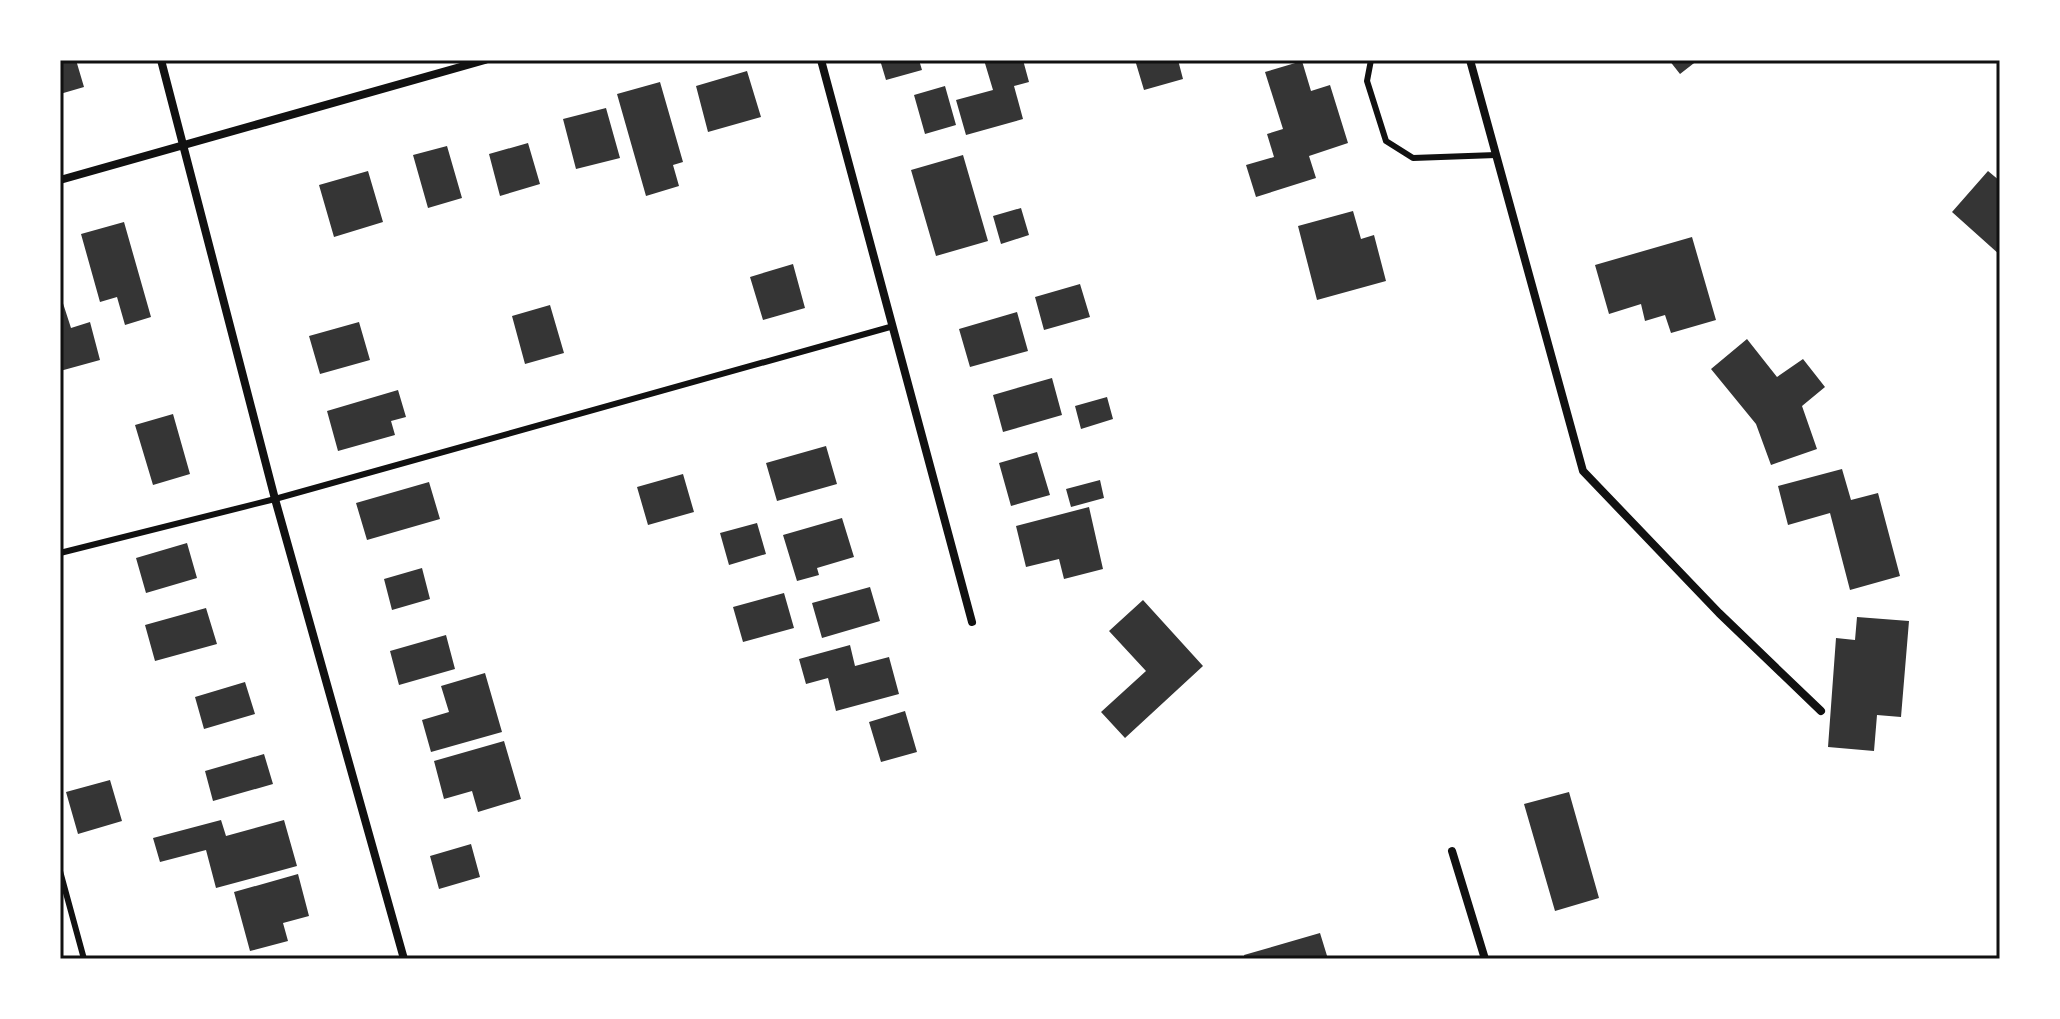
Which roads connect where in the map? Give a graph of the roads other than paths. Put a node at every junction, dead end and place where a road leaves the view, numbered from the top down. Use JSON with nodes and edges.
{"nodes":[{"id":1,"x":161,"y":60,"type":"edge"},
{"id":2,"x":485,"y":60,"type":"edge"},
{"id":3,"x":821,"y":60,"type":"edge"},
{"id":4,"x":1371,"y":60,"type":"edge"},
{"id":5,"x":1470,"y":60,"type":"edge"},
{"id":6,"x":186,"y":144,"type":"junction"},
{"id":7,"x":1496,"y":155,"type":"junction"},
{"id":8,"x":60,"y":180,"type":"edge"},
{"id":9,"x":890,"y":327,"type":"junction"},
{"id":10,"x":275,"y":499,"type":"junction"},
{"id":11,"x":60,"y":553,"type":"edge"},
{"id":12,"x":972,"y":622,"type":"dead end"},
{"id":13,"x":1821,"y":711,"type":"dead end"},
{"id":14,"x":1452,"y":851,"type":"dead end"},
{"id":15,"x":60,"y":871,"type":"edge"},
{"id":16,"x":84,"y":959,"type":"edge"},
{"id":17,"x":404,"y":959,"type":"edge"},
{"id":18,"x":1485,"y":959,"type":"edge"}],
"edges":[{"from":1,"to":6,"type":"street"},
{"from":2,"to":6,"type":"street"},
{"from":3,"to":9,"type":"street"},
{"from":4,"to":7,"type":"lane"},
{"from":5,"to":7,"type":"street"},
{"from":6,"to":8,"type":"street"},
{"from":6,"to":10,"type":"street"},
{"from":7,"to":13,"type":"street"},
{"from":9,"to":10,"type":"lane"},
{"from":9,"to":12,"type":"street"},
{"from":10,"to":11,"type":"lane"},
{"from":10,"to":17,"type":"street"},
{"from":14,"to":18,"type":"street"},
{"from":15,"to":16,"type":"lane"}]}
